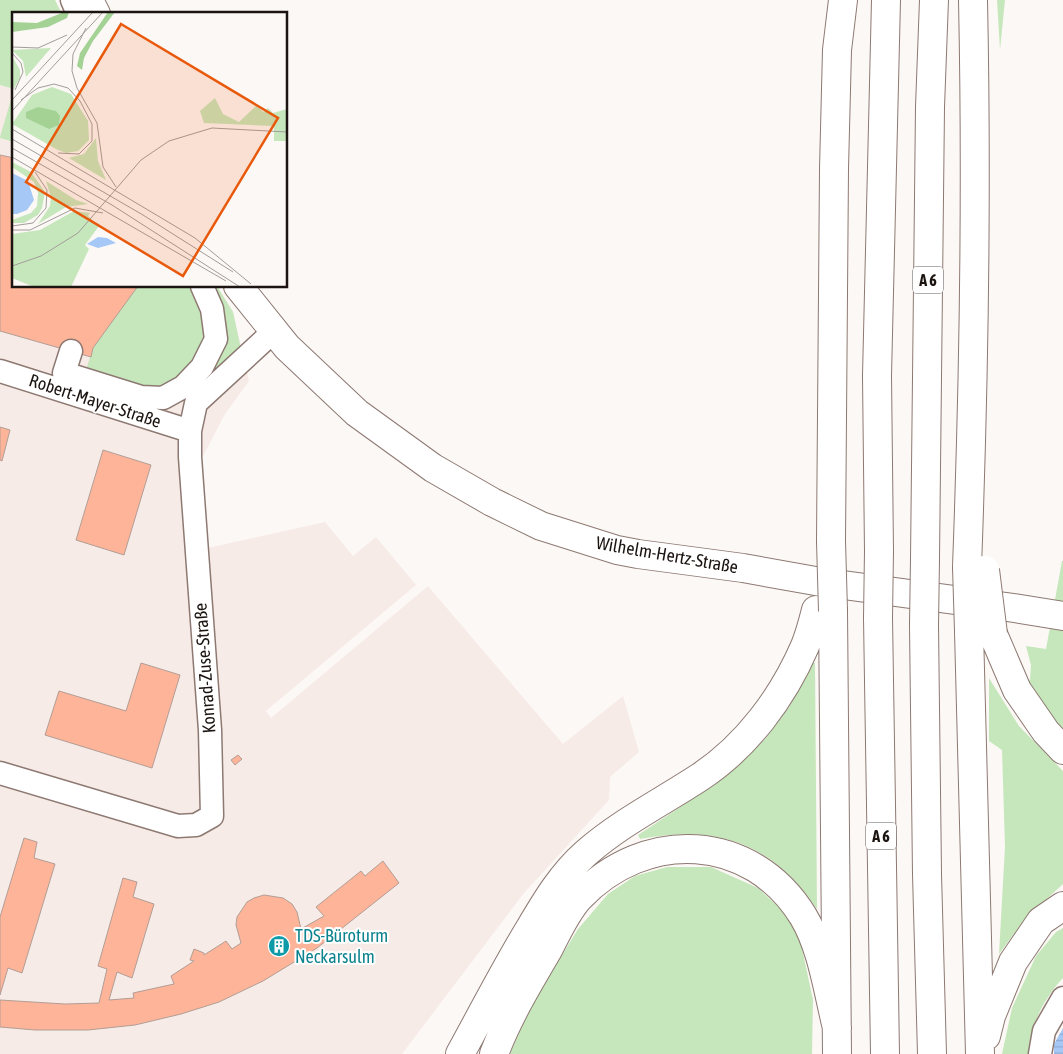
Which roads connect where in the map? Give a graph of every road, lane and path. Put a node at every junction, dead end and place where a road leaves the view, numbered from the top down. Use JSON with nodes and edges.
{"nodes":[{"id":1,"x":72,"y":0,"type":"edge"},
{"id":2,"x":89,"y":0,"type":"edge"},
{"id":3,"x":843,"y":0,"type":"edge"},
{"id":4,"x":886,"y":0,"type":"edge"},
{"id":5,"x":934,"y":0,"type":"edge"},
{"id":6,"x":973,"y":0,"type":"edge"},
{"id":7,"x":77,"y":12,"type":"edge"},
{"id":8,"x":95,"y":12,"type":"edge"},
{"id":9,"x":203,"y":288,"type":"edge"},
{"id":10,"x":240,"y":288,"type":"edge"},
{"id":11,"x":274,"y":332,"type":"junction"},
{"id":12,"x":0,"y":371,"type":"edge"},
{"id":13,"x":46,"y":385,"type":"junction"},
{"id":14,"x":190,"y":431,"type":"junction"},
{"id":15,"x":825,"y":610,"type":"junction"},
{"id":16,"x":1063,"y":616,"type":"edge"},
{"id":17,"x":981,"y":633,"type":"junction"},
{"id":18,"x":1063,"y":750,"type":"edge"},
{"id":19,"x":0,"y":773,"type":"edge"},
{"id":20,"x":1063,"y":906,"type":"edge"},
{"id":21,"x":1063,"y":998,"type":"edge"},
{"id":22,"x":837,"y":1041,"type":"edge"},
{"id":23,"x":460,"y":1054,"type":"edge"},
{"id":24,"x":494,"y":1054,"type":"edge"},
{"id":25,"x":885,"y":1054,"type":"edge"},
{"id":26,"x":932,"y":1054,"type":"edge"},
{"id":27,"x":981,"y":1054,"type":"edge"},
{"id":28,"x":1040,"y":1054,"type":"edge"}],
"edges":[{"from":1,"to":7,"type":"street"},
{"from":2,"to":8,"type":"main road"},
{"from":3,"to":15,"type":"main road","bridge":true},
{"from":4,"to":25,"type":"main road","number":"A 6","bridge":true},
{"from":5,"to":26,"type":"main road","number":"A 6","bridge":true},
{"from":6,"to":17,"type":"main road","bridge":true},
{"from":9,"to":13,"type":"street"},
{"from":10,"to":11,"type":"main road","name":"Wilhelm-Hertz-Straße"},
{"from":11,"to":14,"type":"street","name":"Konrad-Zuse-Straße"},
{"from":11,"to":16,"type":"main road","name":"Wilhelm-Hertz-Straße"},
{"from":12,"to":13,"type":"street","name":"Robert-Mayer-Straße"},
{"from":13,"to":14,"type":"street","name":"Robert-Mayer-Straße"},
{"from":14,"to":19,"type":"street","name":"Konrad-Zuse-Straße"},
{"from":15,"to":22,"type":"main road"},
{"from":15,"to":23,"type":"main road"},
{"from":17,"to":18,"type":"main road"},
{"from":17,"to":27,"type":"main road"},
{"from":20,"to":27,"type":"main road"},
{"from":21,"to":28,"type":"street"},
{"from":22,"to":24,"type":"main road"}]}
